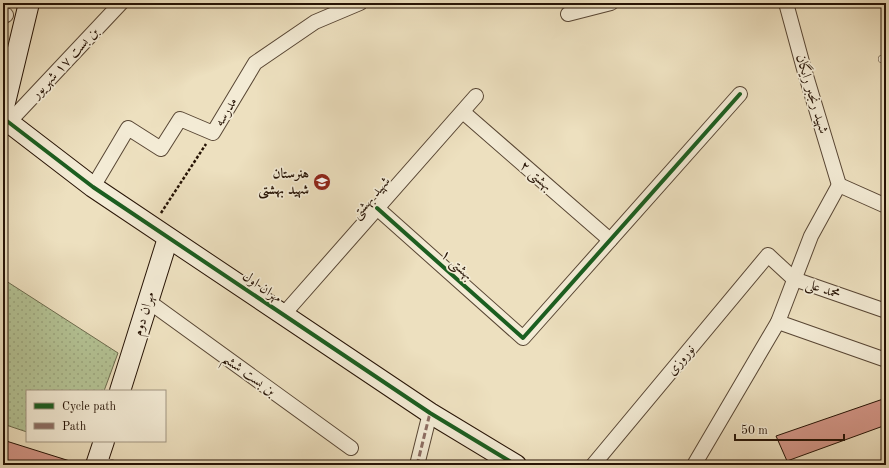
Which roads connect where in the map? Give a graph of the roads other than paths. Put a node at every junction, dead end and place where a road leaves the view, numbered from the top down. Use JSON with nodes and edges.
{"nodes":[{"id":1,"x":29,"y":3,"type":"edge"},
{"id":2,"x":121,"y":3,"type":"edge"},
{"id":3,"x":360,"y":3,"type":"edge"},
{"id":4,"x":610,"y":3,"type":"edge"},
{"id":5,"x":786,"y":3,"type":"edge"},
{"id":6,"x":568,"y":14,"type":"dead end"},
{"id":7,"x":740,"y":94,"type":"dead end"},
{"id":8,"x":476,"y":96,"type":"dead end"},
{"id":9,"x":463,"y":112,"type":"junction"},
{"id":10,"x":5,"y":117,"type":"edge"},
{"id":11,"x":839,"y":185,"type":"junction"},
{"id":12,"x":93,"y":188,"type":"junction"},
{"id":13,"x":886,"y":206,"type":"edge"},
{"id":14,"x":377,"y":208,"type":"junction"},
{"id":15,"x":160,"y":232,"type":"junction"},
{"id":16,"x":610,"y":240,"type":"junction"},
{"id":17,"x":768,"y":255,"type":"joint"},
{"id":18,"x":794,"y":279,"type":"junction"},
{"id":19,"x":148,"y":301,"type":"junction"},
{"id":20,"x":886,"y":311,"type":"edge"},
{"id":21,"x":283,"y":315,"type":"junction"},
{"id":22,"x":778,"y":322,"type":"junction"},
{"id":23,"x":886,"y":360,"type":"edge"},
{"id":24,"x":120,"y":390,"type":"edge"},
{"id":25,"x":430,"y":413,"type":"junction"},
{"id":26,"x":104,"y":442,"type":"edge"},
{"id":27,"x":351,"y":448,"type":"dead end"},
{"id":28,"x":97,"y":463,"type":"edge"},
{"id":29,"x":118,"y":465,"type":"edge"},
{"id":30,"x":417,"y":465,"type":"edge"},
{"id":31,"x":516,"y":465,"type":"edge"},
{"id":32,"x":593,"y":465,"type":"edge"},
{"id":33,"x":694,"y":465,"type":"edge"}],
"edges":[{"from":1,"to":10,"type":"street"},
{"from":2,"to":10,"type":"street","name":"بن بست ۱۷ شهریور"},
{"from":3,"to":12,"type":"street","name":"مدرسه"},
{"from":4,"to":6,"type":"street"},
{"from":5,"to":11,"type":"street","name":"شهید رنجبر رایگان"},
{"from":7,"to":16,"type":"street"},
{"from":8,"to":9,"type":"street","name":"شهید بهشتی"},
{"from":9,"to":14,"type":"street","name":"شهید بهشتی"},
{"from":9,"to":16,"type":"street","name":"بهشتی ۲"},
{"from":10,"to":12,"type":"street","name":"مهران اول"},
{"from":11,"to":13,"type":"street"},
{"from":11,"to":18,"type":"street"},
{"from":12,"to":15,"type":"street","name":"مهران اول"},
{"from":14,"to":16,"type":"street","name":"بهشتی ۱"},
{"from":14,"to":21,"type":"street","name":"شهید بهشتی"},
{"from":15,"to":19,"type":"street","name":"مهران دوم"},
{"from":15,"to":21,"type":"street","name":"مهران اول"},
{"from":17,"to":18,"type":"street","name":"محمد علی"},
{"from":17,"to":32,"type":"street","name":"نوروزی"},
{"from":18,"to":20,"type":"street","name":"محمد علی"},
{"from":18,"to":22,"type":"street"},
{"from":19,"to":24,"type":"street","name":"مهران دوم"},
{"from":19,"to":27,"type":"street","name":"بن بست ششم"},
{"from":21,"to":25,"type":"street","name":"مهران اول"},
{"from":22,"to":23,"type":"street"},
{"from":22,"to":33,"type":"street"},
{"from":25,"to":30,"type":"street"},
{"from":25,"to":31,"type":"street","name":"مهران اول"},
{"from":26,"to":28,"type":"street"},
{"from":28,"to":29,"type":"lane"}]}
